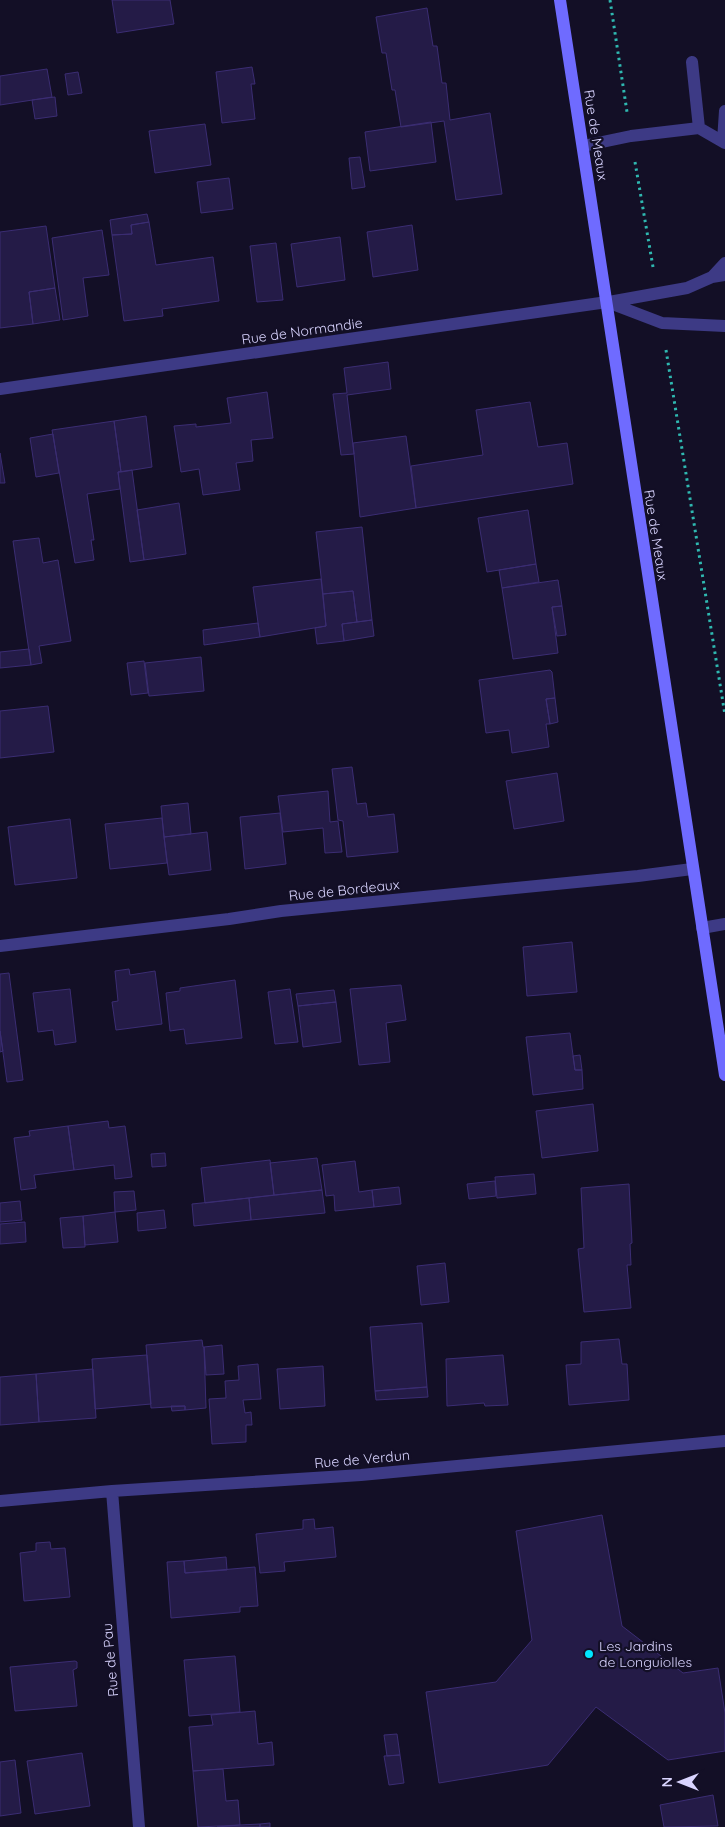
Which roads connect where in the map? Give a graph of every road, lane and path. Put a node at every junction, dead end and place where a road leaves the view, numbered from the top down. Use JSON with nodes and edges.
{"nodes":[{"id":1,"x":560,"y":0,"type":"edge"},
{"id":2,"x":610,"y":0,"type":"edge"},
{"id":3,"x":692,"y":62,"type":"dead end"},
{"id":4,"x":725,"y":111,"type":"edge"},
{"id":5,"x":699,"y":128,"type":"junction"},
{"id":6,"x":631,"y":136,"type":"junction"},
{"id":7,"x":724,"y":141,"type":"edge"},
{"id":8,"x":583,"y":146,"type":"junction"},
{"id":9,"x":725,"y":263,"type":"edge"},
{"id":10,"x":725,"y":275,"type":"edge"},
{"id":11,"x":712,"y":277,"type":"junction"},
{"id":12,"x":657,"y":293,"type":"junction"},
{"id":13,"x":607,"y":302,"type":"junction"},
{"id":14,"x":662,"y":323,"type":"junction"},
{"id":15,"x":725,"y":326,"type":"edge"},
{"id":16,"x":0,"y":389,"type":"edge"},
{"id":17,"x":725,"y":714,"type":"edge"},
{"id":18,"x":692,"y":869,"type":"junction"},
{"id":19,"x":725,"y":924,"type":"edge"},
{"id":20,"x":702,"y":928,"type":"junction"},
{"id":21,"x":0,"y":946,"type":"edge"},
{"id":22,"x":725,"y":1075,"type":"edge"},
{"id":23,"x":725,"y":1442,"type":"edge"},
{"id":24,"x":112,"y":1492,"type":"junction"},
{"id":25,"x":0,"y":1501,"type":"edge"},
{"id":26,"x":139,"y":1827,"type":"edge"}],
"edges":[{"from":1,"to":8,"type":"main road","name":"Rue de Meaux"},
{"from":2,"to":6,"type":"path"},
{"from":3,"to":5,"type":"street"},
{"from":4,"to":7,"type":"street"},
{"from":5,"to":6,"type":"street"},
{"from":5,"to":7,"type":"street"},
{"from":6,"to":8,"type":"street"},
{"from":6,"to":12,"type":"path"},
{"from":8,"to":13,"type":"main road","name":"Rue de Meaux"},
{"from":9,"to":11,"type":"street"},
{"from":10,"to":11,"type":"street"},
{"from":11,"to":12,"type":"street","name":"Rue de Normandie"},
{"from":12,"to":13,"type":"street","name":"Rue de Normandie"},
{"from":13,"to":14,"type":"street"},
{"from":13,"to":16,"type":"street","name":"Rue de Normandie"},
{"from":13,"to":18,"type":"main road","name":"Rue de Meaux"},
{"from":14,"to":15,"type":"street"},
{"from":14,"to":17,"type":"path"},
{"from":18,"to":20,"type":"main road","name":"Rue de Meaux"},
{"from":18,"to":21,"type":"street","name":"Rue de Bordeaux"},
{"from":19,"to":20,"type":"street"},
{"from":20,"to":22,"type":"main road","name":"Rue de Meaux"},
{"from":23,"to":24,"type":"street","name":"Rue de Verdun"},
{"from":24,"to":25,"type":"street","name":"Rue de Verdun"},
{"from":24,"to":26,"type":"street","name":"Rue de Pau"}]}
